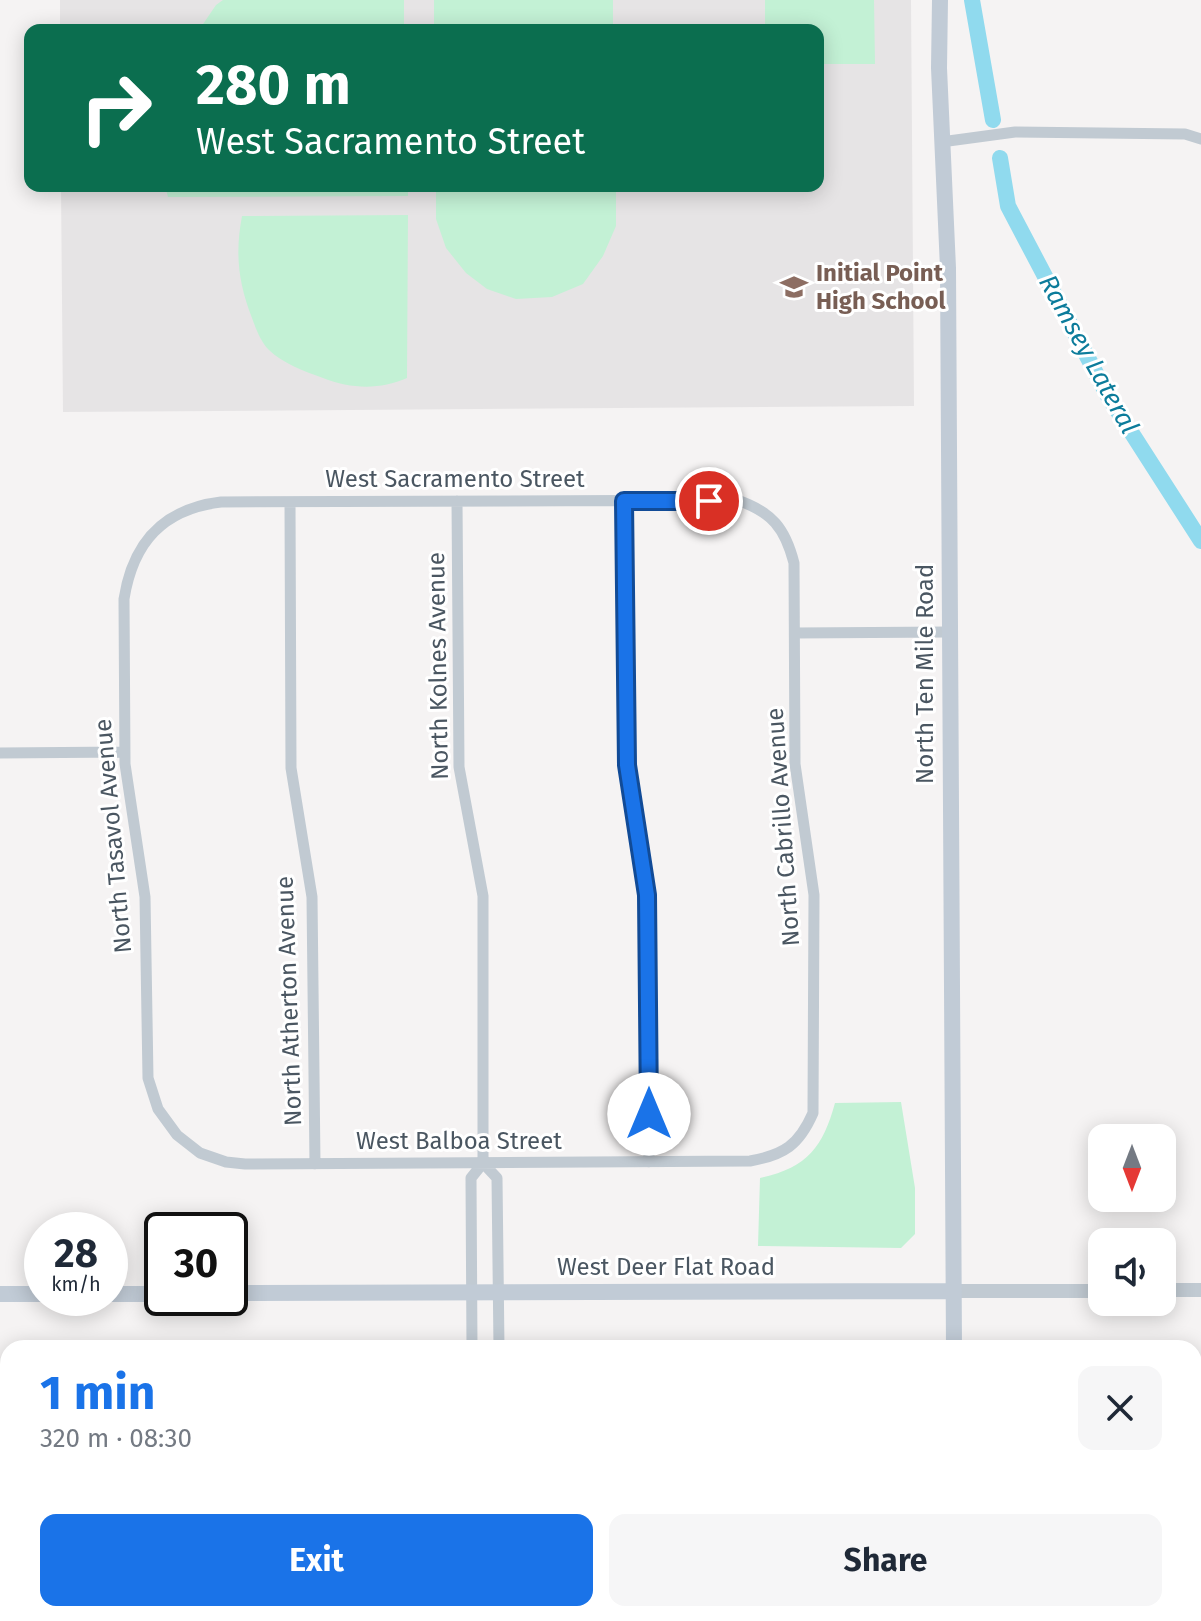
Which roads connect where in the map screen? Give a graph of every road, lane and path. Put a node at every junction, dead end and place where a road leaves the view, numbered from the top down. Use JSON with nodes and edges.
{"nodes":[{"id":1,"x":940,"y":0,"type":"edge"},
{"id":2,"x":1201,"y":139,"type":"edge"},
{"id":3,"x":941,"y":142,"type":"junction"},
{"id":4,"x":457,"y":501,"type":"junction"},
{"id":5,"x":624,"y":501,"type":"junction"},
{"id":6,"x":290,"y":502,"type":"junction"},
{"id":7,"x":764,"y":512,"type":"joint"},
{"id":8,"x":152,"y":532,"type":"joint"},
{"id":9,"x":949,"y":632,"type":"junction"},
{"id":10,"x":795,"y":633,"type":"junction"},
{"id":11,"x":125,"y":752,"type":"junction"},
{"id":12,"x":0,"y":753,"type":"edge"},
{"id":13,"x":177,"y":1135,"type":"joint"},
{"id":14,"x":750,"y":1161,"type":"joint"},
{"id":15,"x":649,"y":1162,"type":"junction"},
{"id":16,"x":483,"y":1163,"type":"junction"},
{"id":17,"x":315,"y":1164,"type":"junction"},
{"id":18,"x":1176,"y":1290,"type":"edge"},
{"id":19,"x":1201,"y":1290,"type":"edge"},
{"id":20,"x":498,"y":1291,"type":"junction"},
{"id":21,"x":954,"y":1291,"type":"junction"},
{"id":22,"x":1088,"y":1291,"type":"edge"},
{"id":23,"x":472,"y":1292,"type":"junction"},
{"id":24,"x":248,"y":1293,"type":"edge"},
{"id":25,"x":0,"y":1294,"type":"edge"},
{"id":26,"x":24,"y":1294,"type":"edge"},
{"id":27,"x":472,"y":1340,"type":"edge"},
{"id":28,"x":499,"y":1340,"type":"edge"},
{"id":29,"x":954,"y":1340,"type":"edge"}],
"edges":[{"from":1,"to":3,"type":"main road","name":"North Ten Mile Road"},
{"from":2,"to":3,"type":"street"},
{"from":3,"to":9,"type":"main road","name":"North Ten Mile Road"},
{"from":4,"to":5,"type":"street","name":"West Sacramento Street"},
{"from":4,"to":6,"type":"street","name":"West Sacramento Street"},
{"from":4,"to":16,"type":"street","name":"North Kolnes Avenue"},
{"from":5,"to":7,"type":"street","name":"West Sacramento Street"},
{"from":5,"to":15,"type":"street"},
{"from":6,"to":8,"type":"street","name":"West Sacramento Street"},
{"from":6,"to":17,"type":"street","name":"North Atherton Avenue"},
{"from":7,"to":10,"type":"street","name":"North Cabrillo Avenue"},
{"from":8,"to":11,"type":"street","name":"North Tasavol Avenue"},
{"from":9,"to":10,"type":"street"},
{"from":9,"to":21,"type":"main road","name":"North Ten Mile Road"},
{"from":10,"to":14,"type":"street","name":"North Cabrillo Avenue"},
{"from":11,"to":12,"type":"street"},
{"from":11,"to":13,"type":"street","name":"North Tasavol Avenue"},
{"from":13,"to":17,"type":"street","name":"West Balboa Street"},
{"from":14,"to":15,"type":"street","name":"West Balboa Street"},
{"from":15,"to":16,"type":"street","name":"West Balboa Street"},
{"from":16,"to":17,"type":"street","name":"West Balboa Street"},
{"from":16,"to":20,"type":"street","name":"North Kolnes Avenue"},
{"from":16,"to":23,"type":"street","name":"North Kolnes Avenue"},
{"from":18,"to":19,"type":"street"},
{"from":20,"to":21,"type":"main road","name":"West Deer Flat Road"},
{"from":20,"to":23,"type":"main road","name":"West Deer Flat Road"},
{"from":20,"to":28,"type":"street","name":"North Kolnes Avenue"},
{"from":21,"to":22,"type":"street","name":"West Deer Flat Road"},
{"from":21,"to":29,"type":"main road","name":"North Ten Mile Road"},
{"from":23,"to":24,"type":"main road","name":"West Deer Flat Road"},
{"from":23,"to":27,"type":"street","name":"North Kolnes Avenue"},
{"from":25,"to":26,"type":"main road"}]}
